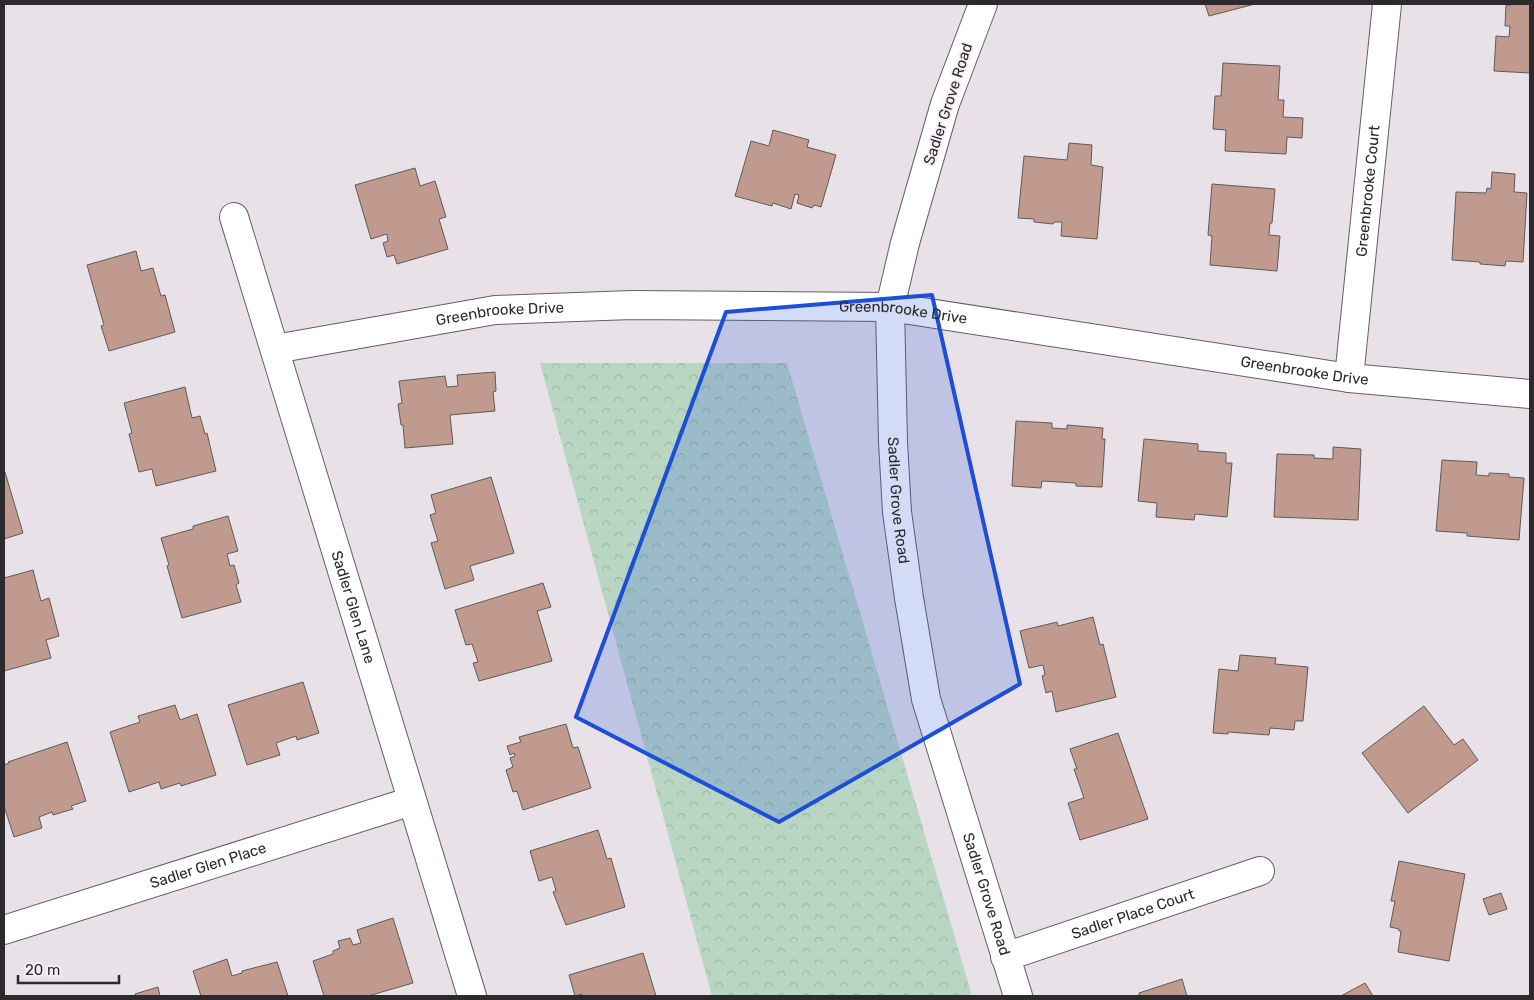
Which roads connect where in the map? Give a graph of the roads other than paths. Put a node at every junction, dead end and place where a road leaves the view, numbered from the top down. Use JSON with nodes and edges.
{"nodes":[{"id":1,"x":983,"y":4,"type":"edge"},
{"id":2,"x":1387,"y":4,"type":"edge"},
{"id":3,"x":234,"y":217,"type":"dead end"},
{"id":4,"x":890,"y":307,"type":"junction"},
{"id":5,"x":275,"y":349,"type":"junction"},
{"id":6,"x":1349,"y":378,"type":"junction"},
{"id":7,"x":1530,"y":394,"type":"edge"},
{"id":8,"x":412,"y":801,"type":"junction"},
{"id":9,"x":1260,"y":871,"type":"dead end"},
{"id":10,"x":4,"y":930,"type":"edge"},
{"id":11,"x":1006,"y":957,"type":"junction"},
{"id":12,"x":472,"y":996,"type":"edge"},
{"id":13,"x":1018,"y":996,"type":"edge"}],
"edges":[{"from":1,"to":4,"type":"street","name":"Sadler Grove Road"},
{"from":2,"to":6,"type":"street","name":"Greenbrooke Court"},
{"from":3,"to":5,"type":"street","name":"Sadler Glen Lane"},
{"from":4,"to":5,"type":"street","name":"Greenbrooke Drive"},
{"from":4,"to":6,"type":"street","name":"Greenbrooke Drive"},
{"from":4,"to":11,"type":"street","name":"Sadler Grove Road"},
{"from":5,"to":8,"type":"street","name":"Sadler Glen Lane"},
{"from":6,"to":7,"type":"street","name":"Greenbrooke Drive"},
{"from":8,"to":10,"type":"street","name":"Sadler Glen Place"},
{"from":8,"to":12,"type":"street","name":"Sadler Glen Lane"},
{"from":9,"to":11,"type":"street","name":"Sadler Place Court"},
{"from":11,"to":13,"type":"street","name":"Sadler Grove Road"}]}
